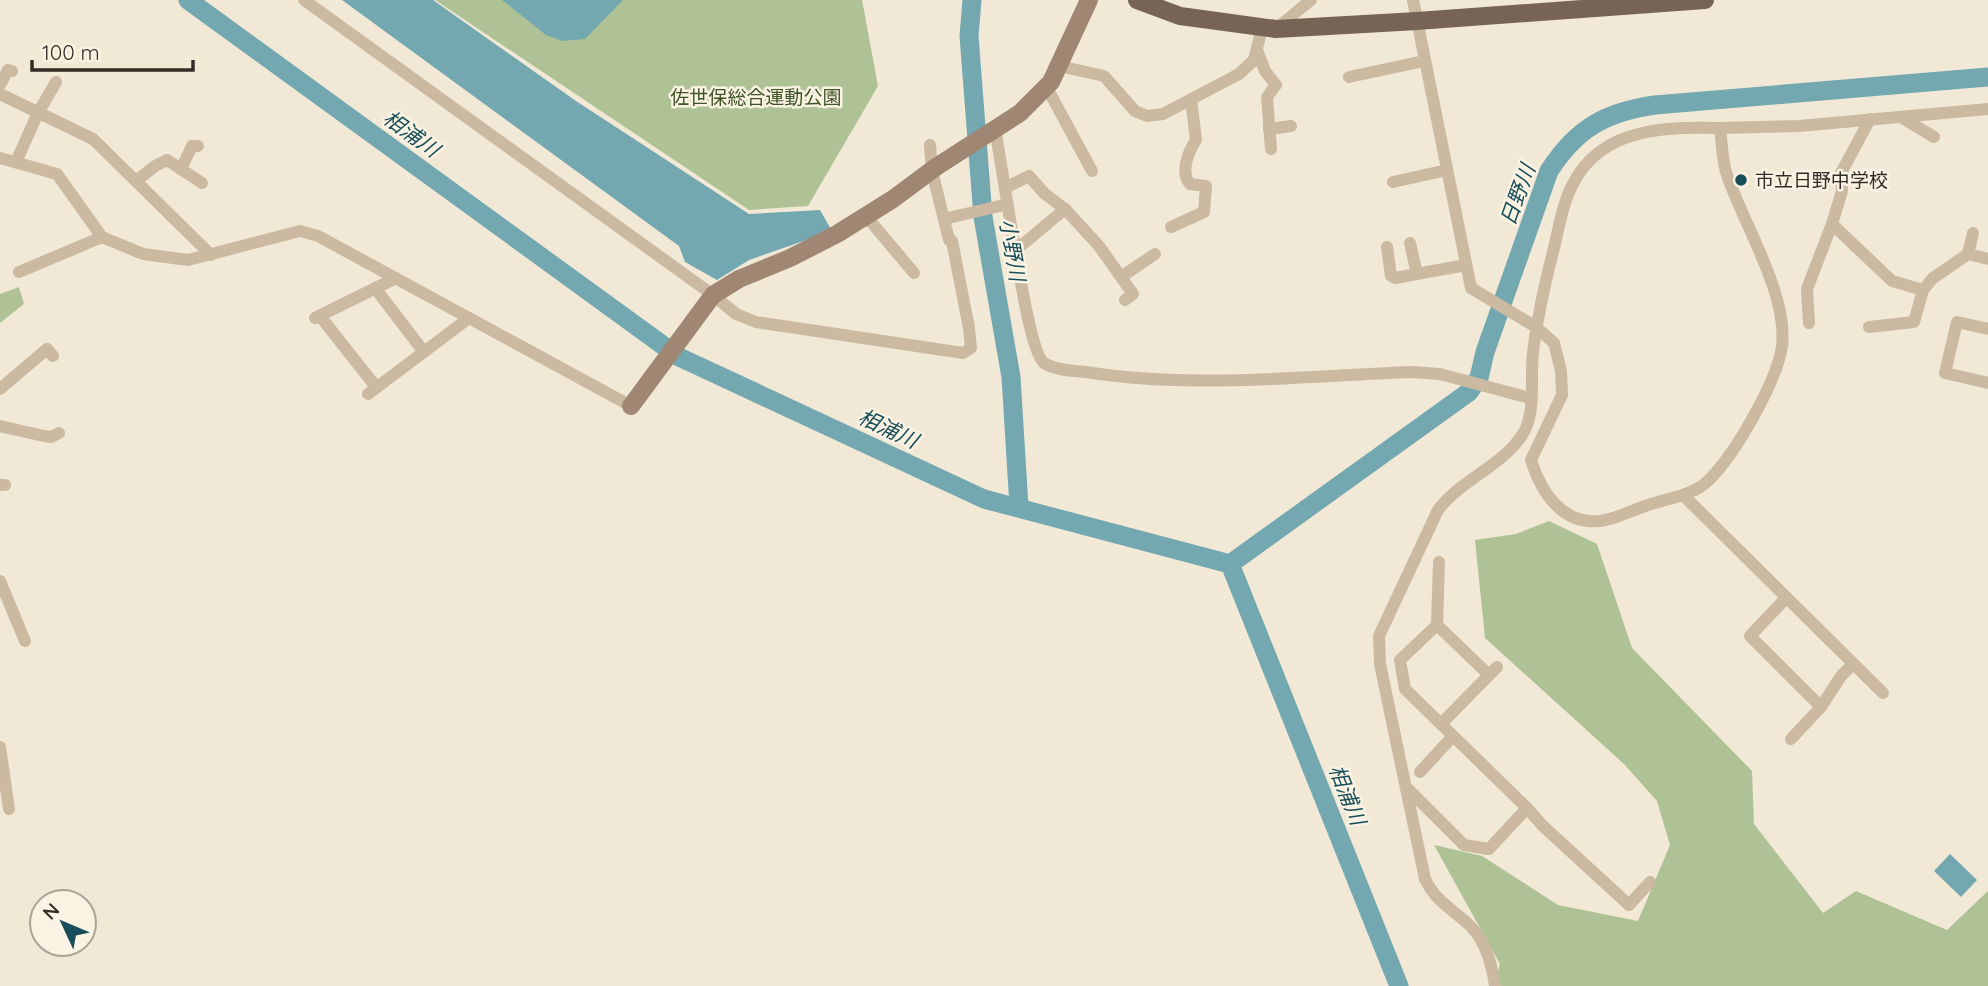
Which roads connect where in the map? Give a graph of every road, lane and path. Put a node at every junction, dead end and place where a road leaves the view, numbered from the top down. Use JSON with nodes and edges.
{"nodes":[{"id":1,"x":304,"y":0,"type":"edge"},
{"id":2,"x":1089,"y":0,"type":"edge"},
{"id":3,"x":1137,"y":0,"type":"edge"},
{"id":4,"x":1311,"y":0,"type":"edge"},
{"id":5,"x":1413,"y":0,"type":"edge"},
{"id":6,"x":1706,"y":0,"type":"edge"},
{"id":7,"x":1417,"y":21,"type":"junction"},
{"id":8,"x":1269,"y":28,"type":"junction"},
{"id":9,"x":1257,"y":50,"type":"junction"},
{"id":10,"x":1424,"y":61,"type":"junction"},
{"id":11,"x":1059,"y":66,"type":"junction"},
{"id":12,"x":8,"y":70,"type":"dead end"},
{"id":13,"x":1349,"y":76,"type":"dead end"},
{"id":14,"x":56,"y":82,"type":"dead end"},
{"id":15,"x":0,"y":86,"type":"edge"},
{"id":16,"x":1046,"y":86,"type":"junction"},
{"id":17,"x":1289,"y":88,"type":"dead end"},
{"id":18,"x":1271,"y":92,"type":"junction"},
{"id":19,"x":0,"y":94,"type":"edge"},
{"id":20,"x":1191,"y":99,"type":"junction"},
{"id":21,"x":1988,"y":109,"type":"edge"},
{"id":22,"x":38,"y":113,"type":"junction"},
{"id":23,"x":1901,"y":117,"type":"junction"},
{"id":24,"x":1870,"y":119,"type":"junction"},
{"id":25,"x":1291,"y":126,"type":"dead end"},
{"id":26,"x":1720,"y":128,"type":"junction"},
{"id":27,"x":1269,"y":129,"type":"junction"},
{"id":28,"x":992,"y":130,"type":"junction"},
{"id":29,"x":1934,"y":137,"type":"dead end"},
{"id":30,"x":930,"y":145,"type":"dead end"},
{"id":31,"x":198,"y":146,"type":"dead end"},
{"id":32,"x":1271,"y":149,"type":"dead end"},
{"id":33,"x":0,"y":158,"type":"edge"},
{"id":34,"x":16,"y":162,"type":"junction"},
{"id":35,"x":181,"y":169,"type":"junction"},
{"id":36,"x":934,"y":169,"type":"junction"},
{"id":37,"x":1447,"y":170,"type":"junction"},
{"id":38,"x":1091,"y":172,"type":"dead end"},
{"id":39,"x":136,"y":181,"type":"junction"},
{"id":40,"x":1393,"y":182,"type":"dead end"},
{"id":41,"x":202,"y":183,"type":"dead end"},
{"id":42,"x":1005,"y":188,"type":"junction"},
{"id":43,"x":1007,"y":204,"type":"junction"},
{"id":44,"x":1065,"y":209,"type":"junction"},
{"id":45,"x":866,"y":216,"type":"junction"},
{"id":46,"x":944,"y":219,"type":"junction"},
{"id":47,"x":1832,"y":224,"type":"junction"},
{"id":48,"x":1171,"y":227,"type":"dead end"},
{"id":49,"x":1973,"y":233,"type":"dead end"},
{"id":50,"x":102,"y":237,"type":"junction"},
{"id":51,"x":1410,"y":243,"type":"dead end"},
{"id":52,"x":1014,"y":244,"type":"junction"},
{"id":53,"x":1387,"y":247,"type":"dead end"},
{"id":54,"x":1155,"y":254,"type":"dead end"},
{"id":55,"x":1968,"y":254,"type":"junction"},
{"id":56,"x":211,"y":255,"type":"junction"},
{"id":57,"x":1988,"y":258,"type":"edge"},
{"id":58,"x":1466,"y":265,"type":"junction"},
{"id":59,"x":19,"y":272,"type":"dead end"},
{"id":60,"x":914,"y":273,"type":"dead end"},
{"id":61,"x":1417,"y":274,"type":"junction"},
{"id":62,"x":1121,"y":277,"type":"junction"},
{"id":63,"x":396,"y":278,"type":"junction"},
{"id":64,"x":375,"y":288,"type":"junction"},
{"id":65,"x":1923,"y":290,"type":"junction"},
{"id":66,"x":710,"y":297,"type":"junction"},
{"id":67,"x":1125,"y":300,"type":"dead end"},
{"id":68,"x":469,"y":317,"type":"junction"},
{"id":69,"x":1809,"y":323,"type":"dead end"},
{"id":70,"x":1531,"y":325,"type":"junction"},
{"id":71,"x":1869,"y":327,"type":"dead end"},
{"id":72,"x":1988,"y":329,"type":"edge"},
{"id":73,"x":424,"y":352,"type":"junction"},
{"id":74,"x":53,"y":356,"type":"dead end"},
{"id":75,"x":1988,"y":383,"type":"edge"},
{"id":76,"x":0,"y":388,"type":"edge"},
{"id":77,"x":1530,"y":398,"type":"junction"},
{"id":78,"x":635,"y":401,"type":"joint"},
{"id":79,"x":0,"y":426,"type":"edge"},
{"id":80,"x":59,"y":433,"type":"dead end"},
{"id":81,"x":1683,"y":495,"type":"junction"},
{"id":82,"x":1438,"y":562,"type":"dead end"},
{"id":83,"x":0,"y":581,"type":"edge"},
{"id":84,"x":1786,"y":598,"type":"junction"},
{"id":85,"x":1437,"y":625,"type":"junction"},
{"id":86,"x":19,"y":636,"type":"dead end"},
{"id":87,"x":1853,"y":664,"type":"junction"},
{"id":88,"x":1883,"y":692,"type":"dead end"},
{"id":89,"x":1821,"y":707,"type":"junction"},
{"id":90,"x":1441,"y":723,"type":"junction"},
{"id":91,"x":1453,"y":736,"type":"junction"},
{"id":92,"x":1791,"y":739,"type":"dead end"},
{"id":93,"x":0,"y":747,"type":"edge"},
{"id":94,"x":1420,"y":772,"type":"dead end"},
{"id":95,"x":1408,"y":789,"type":"junction"},
{"id":96,"x":1527,"y":808,"type":"junction"},
{"id":97,"x":9,"y":809,"type":"dead end"},
{"id":98,"x":1650,"y":883,"type":"dead end"},
{"id":99,"x":1495,"y":986,"type":"edge"}],
"edges":[{"from":1,"to":66,"type":"street"},
{"from":2,"to":11,"type":"street"},
{"from":3,"to":8,"type":"main road"},
{"from":4,"to":8,"type":"street"},
{"from":5,"to":7,"type":"street"},
{"from":6,"to":7,"type":"main road"},
{"from":7,"to":8,"type":"main road"},
{"from":7,"to":10,"type":"street"},
{"from":8,"to":9,"type":"street"},
{"from":9,"to":18,"type":"street"},
{"from":9,"to":20,"type":"street"},
{"from":10,"to":13,"type":"street"},
{"from":10,"to":37,"type":"street"},
{"from":11,"to":16,"type":"street"},
{"from":11,"to":20,"type":"street"},
{"from":12,"to":15,"type":"street"},
{"from":14,"to":22,"type":"street"},
{"from":16,"to":28,"type":"street"},
{"from":16,"to":38,"type":"street"},
{"from":17,"to":18,"type":"street"},
{"from":18,"to":27,"type":"street"},
{"from":19,"to":22,"type":"street"},
{"from":20,"to":48,"type":"street"},
{"from":21,"to":23,"type":"street"},
{"from":22,"to":34,"type":"street"},
{"from":22,"to":39,"type":"street"},
{"from":23,"to":24,"type":"street"},
{"from":23,"to":29,"type":"street"},
{"from":24,"to":26,"type":"street"},
{"from":24,"to":47,"type":"street"},
{"from":25,"to":27,"type":"street"},
{"from":26,"to":70,"type":"street"},
{"from":26,"to":81,"type":"street"},
{"from":27,"to":32,"type":"street"},
{"from":28,"to":36,"type":"street"},
{"from":28,"to":42,"type":"street"},
{"from":30,"to":36,"type":"street"},
{"from":31,"to":35,"type":"street"},
{"from":33,"to":34,"type":"street"},
{"from":34,"to":50,"type":"street"},
{"from":35,"to":39,"type":"street"},
{"from":35,"to":41,"type":"street"},
{"from":36,"to":45,"type":"street"},
{"from":36,"to":46,"type":"street"},
{"from":37,"to":40,"type":"street"},
{"from":37,"to":58,"type":"street"},
{"from":39,"to":56,"type":"street"},
{"from":42,"to":43,"type":"street"},
{"from":42,"to":44,"type":"street"},
{"from":43,"to":46,"type":"street"},
{"from":43,"to":52,"type":"street"},
{"from":44,"to":52,"type":"street"},
{"from":44,"to":62,"type":"street"},
{"from":45,"to":60,"type":"street"},
{"from":45,"to":66,"type":"street"},
{"from":46,"to":66,"type":"street"},
{"from":47,"to":65,"type":"street"},
{"from":47,"to":69,"type":"street"},
{"from":49,"to":55,"type":"street"},
{"from":50,"to":56,"type":"street"},
{"from":50,"to":59,"type":"street"},
{"from":51,"to":61,"type":"street"},
{"from":52,"to":77,"type":"street"},
{"from":53,"to":61,"type":"street"},
{"from":54,"to":62,"type":"street"},
{"from":55,"to":57,"type":"street"},
{"from":55,"to":65,"type":"street"},
{"from":56,"to":63,"type":"street"},
{"from":58,"to":61,"type":"street"},
{"from":58,"to":70,"type":"street"},
{"from":62,"to":67,"type":"street"},
{"from":63,"to":64,"type":"street"},
{"from":63,"to":68,"type":"street"},
{"from":64,"to":73,"type":"street"},
{"from":64,"to":73,"type":"street"},
{"from":65,"to":71,"type":"street"},
{"from":66,"to":78,"type":"street"},
{"from":68,"to":73,"type":"street"},
{"from":68,"to":78,"type":"street"},
{"from":70,"to":77,"type":"street"},
{"from":70,"to":81,"type":"street"},
{"from":72,"to":75,"type":"street"},
{"from":74,"to":76,"type":"street"},
{"from":77,"to":95,"type":"street"},
{"from":79,"to":80,"type":"street"},
{"from":81,"to":84,"type":"street"},
{"from":82,"to":85,"type":"street"},
{"from":83,"to":86,"type":"street"},
{"from":84,"to":87,"type":"street"},
{"from":84,"to":89,"type":"street"},
{"from":85,"to":90,"type":"street"},
{"from":85,"to":90,"type":"street"},
{"from":87,"to":88,"type":"street"},
{"from":87,"to":89,"type":"street"},
{"from":89,"to":92,"type":"street"},
{"from":90,"to":91,"type":"street"},
{"from":91,"to":94,"type":"street"},
{"from":91,"to":96,"type":"street"},
{"from":93,"to":97,"type":"street"},
{"from":95,"to":96,"type":"street"},
{"from":95,"to":99,"type":"street"},
{"from":96,"to":98,"type":"street"}]}
